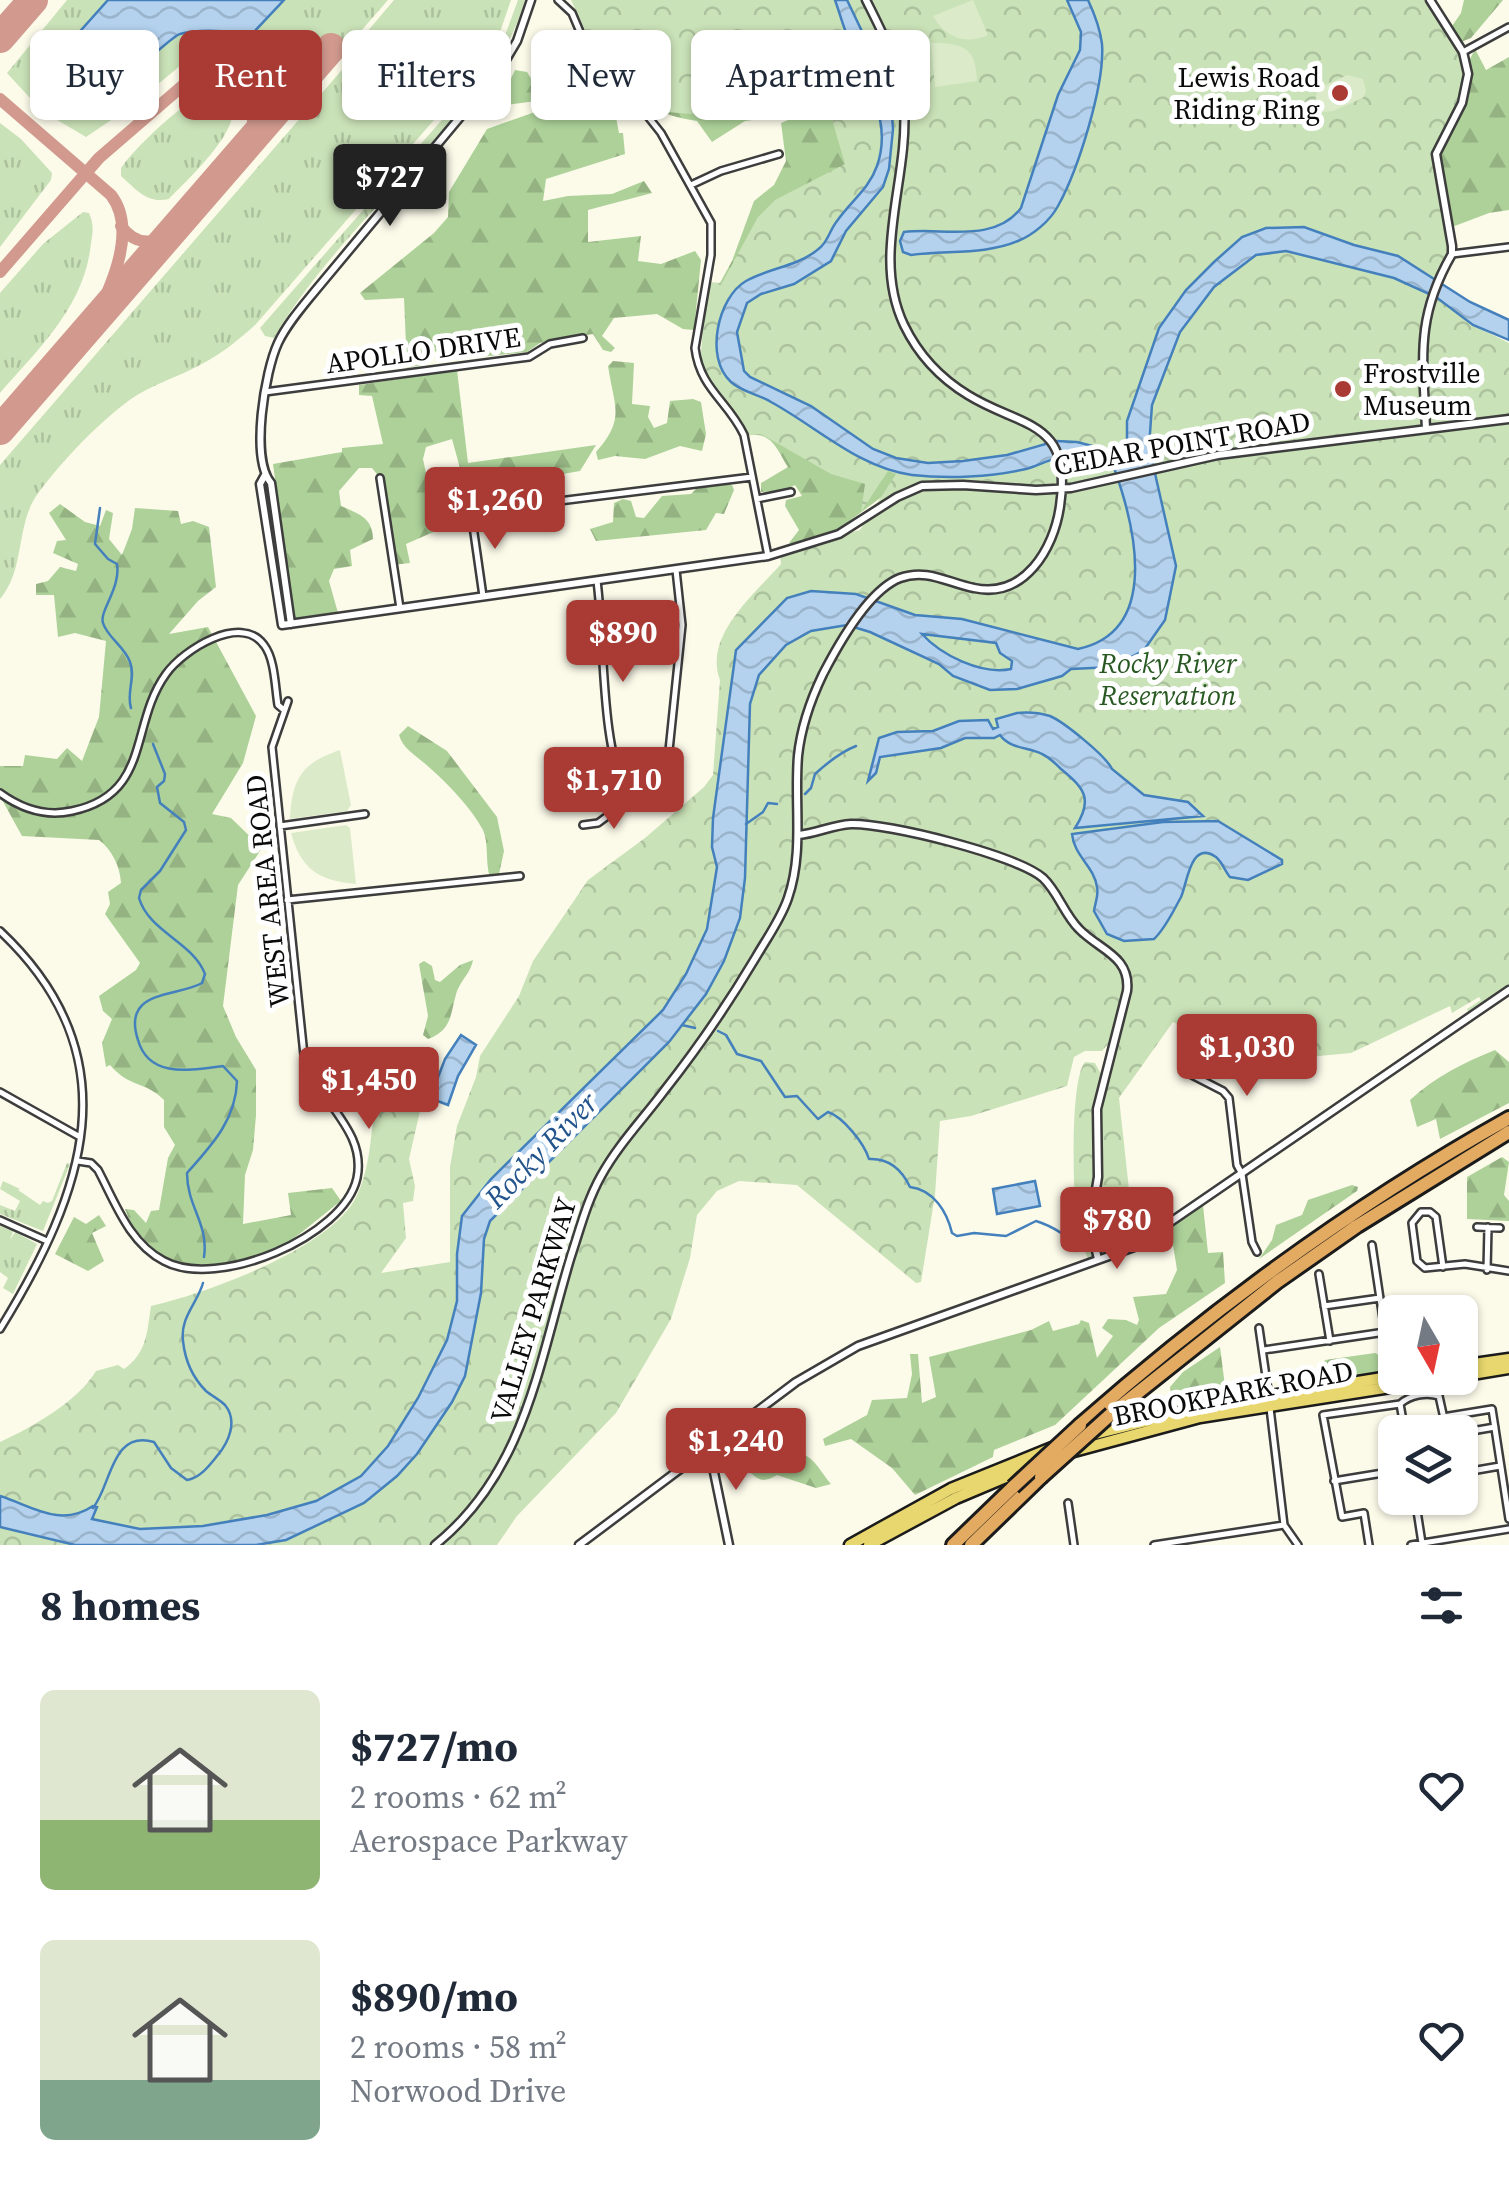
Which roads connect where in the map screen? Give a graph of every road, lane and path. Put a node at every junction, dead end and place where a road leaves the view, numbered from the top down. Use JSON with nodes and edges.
{"nodes":[{"id":1,"x":531,"y":0,"type":"edge"},
{"id":2,"x":558,"y":0,"type":"edge"},
{"id":3,"x":866,"y":0,"type":"edge"},
{"id":4,"x":1430,"y":0,"type":"edge"},
{"id":5,"x":1509,"y":26,"type":"edge"},
{"id":6,"x":1462,"y":52,"type":"junction"},
{"id":7,"x":779,"y":154,"type":"dead end"},
{"id":8,"x":691,"y":185,"type":"junction"},
{"id":9,"x":1509,"y":247,"type":"edge"},
{"id":10,"x":1452,"y":254,"type":"junction"},
{"id":11,"x":583,"y":338,"type":"dead end"},
{"id":12,"x":265,"y":392,"type":"junction"},
{"id":13,"x":1509,"y":419,"type":"edge"},
{"id":14,"x":1426,"y":428,"type":"junction"},
{"id":15,"x":752,"y":476,"type":"junction"},
{"id":16,"x":380,"y":478,"type":"dead end"},
{"id":17,"x":1061,"y":489,"type":"junction"},
{"id":18,"x":792,"y":492,"type":"dead end"},
{"id":19,"x":757,"y":498,"type":"junction"},
{"id":20,"x":768,"y":556,"type":"junction"},
{"id":21,"x":676,"y":570,"type":"junction"},
{"id":22,"x":597,"y":581,"type":"junction"},
{"id":23,"x":484,"y":596,"type":"junction"},
{"id":24,"x":400,"y":608,"type":"junction"},
{"id":25,"x":288,"y":701,"type":"dead end"},
{"id":26,"x":284,"y":710,"type":"junction"},
{"id":27,"x":0,"y":793,"type":"edge"},
{"id":28,"x":628,"y":798,"type":"junction"},
{"id":29,"x":365,"y":814,"type":"dead end"},
{"id":30,"x":583,"y":825,"type":"dead end"},
{"id":31,"x":280,"y":826,"type":"junction"},
{"id":32,"x":798,"y":836,"type":"junction"},
{"id":33,"x":520,"y":876,"type":"dead end"},
{"id":34,"x":286,"y":900,"type":"junction"},
{"id":35,"x":0,"y":931,"type":"edge"},
{"id":36,"x":1509,"y":990,"type":"edge"},
{"id":37,"x":1188,"y":1074,"type":"dead end"},
{"id":38,"x":0,"y":1092,"type":"edge"},
{"id":39,"x":1509,"y":1118,"type":"edge"},
{"id":40,"x":1509,"y":1132,"type":"edge"},
{"id":41,"x":81,"y":1138,"type":"junction"},
{"id":42,"x":78,"y":1161,"type":"junction"},
{"id":43,"x":1242,"y":1174,"type":"junction"},
{"id":44,"x":0,"y":1220,"type":"edge"},
{"id":45,"x":1477,"y":1227,"type":"dead end"},
{"id":46,"x":1488,"y":1227,"type":"junction"},
{"id":47,"x":1500,"y":1228,"type":"dead end"},
{"id":48,"x":47,"y":1241,"type":"junction"},
{"id":49,"x":1372,"y":1245,"type":"dead end"},
{"id":50,"x":1258,"y":1252,"type":"dead end"},
{"id":51,"x":1098,"y":1259,"type":"junction"},
{"id":52,"x":1443,"y":1267,"type":"junction"},
{"id":53,"x":1487,"y":1270,"type":"junction"},
{"id":54,"x":1509,"y":1271,"type":"edge"},
{"id":55,"x":1319,"y":1274,"type":"dead end"},
{"id":56,"x":1380,"y":1295,"type":"edge"},
{"id":57,"x":1378,"y":1298,"type":"edge"},
{"id":58,"x":1324,"y":1306,"type":"junction"},
{"id":59,"x":1260,"y":1328,"type":"dead end"},
{"id":60,"x":0,"y":1329,"type":"edge"},
{"id":61,"x":1378,"y":1333,"type":"edge"},
{"id":62,"x":1330,"y":1341,"type":"junction"},
{"id":63,"x":1264,"y":1350,"type":"junction"},
{"id":64,"x":1509,"y":1359,"type":"edge"},
{"id":65,"x":1478,"y":1363,"type":"edge"},
{"id":66,"x":1509,"y":1368,"type":"edge"},
{"id":67,"x":1478,"y":1373,"type":"edge"},
{"id":68,"x":1378,"y":1379,"type":"edge"},
{"id":69,"x":1378,"y":1387,"type":"edge"},
{"id":70,"x":1269,"y":1400,"type":"junction"},
{"id":71,"x":1400,"y":1404,"type":"junction"},
{"id":72,"x":1402,"y":1415,"type":"edge"},
{"id":73,"x":1443,"y":1415,"type":"edge"},
{"id":74,"x":1455,"y":1415,"type":"edge"},
{"id":75,"x":1495,"y":1427,"type":"junction"},
{"id":76,"x":1478,"y":1430,"type":"edge"},
{"id":77,"x":708,"y":1448,"type":"junction"},
{"id":78,"x":1509,"y":1449,"type":"edge"},
{"id":79,"x":1500,"y":1451,"type":"junction"},
{"id":80,"x":1500,"y":1466,"type":"junction"},
{"id":81,"x":1478,"y":1470,"type":"edge"},
{"id":82,"x":1378,"y":1474,"type":"edge"},
{"id":83,"x":1334,"y":1481,"type":"junction"},
{"id":84,"x":1068,"y":1503,"type":"dead end"},
{"id":85,"x":1509,"y":1510,"type":"edge"},
{"id":86,"x":1418,"y":1515,"type":"edge"},
{"id":87,"x":1509,"y":1519,"type":"edge"},
{"id":88,"x":1284,"y":1525,"type":"junction"},
{"id":89,"x":1509,"y":1529,"type":"edge"},
{"id":90,"x":1422,"y":1543,"type":"edge"},
{"id":91,"x":436,"y":1545,"type":"edge"},
{"id":92,"x":579,"y":1545,"type":"edge"},
{"id":93,"x":729,"y":1545,"type":"edge"},
{"id":94,"x":850,"y":1545,"type":"edge"},
{"id":95,"x":869,"y":1545,"type":"edge"},
{"id":96,"x":953,"y":1545,"type":"edge"},
{"id":97,"x":971,"y":1545,"type":"edge"},
{"id":98,"x":1074,"y":1545,"type":"edge"},
{"id":99,"x":1154,"y":1545,"type":"edge"},
{"id":100,"x":1298,"y":1545,"type":"edge"},
{"id":101,"x":1369,"y":1545,"type":"edge"},
{"id":102,"x":1412,"y":1545,"type":"edge"}],
"edges":[{"from":1,"to":12,"type":"street"},
{"from":2,"to":8,"type":"street"},
{"from":3,"to":17,"type":"street","name":"VALLEY PARKWAY"},
{"from":4,"to":6,"type":"street"},
{"from":5,"to":6,"type":"street"},
{"from":6,"to":10,"type":"street"},
{"from":7,"to":8,"type":"street"},
{"from":8,"to":15,"type":"street"},
{"from":9,"to":10,"type":"street"},
{"from":10,"to":14,"type":"street"},
{"from":11,"to":12,"type":"street","name":"APOLLO DRIVE"},
{"from":12,"to":24,"type":"street","name":"CEDAR POINT ROAD"},
{"from":13,"to":14,"type":"street","name":"CEDAR POINT ROAD"},
{"from":14,"to":17,"type":"street","name":"CEDAR POINT ROAD"},
{"from":15,"to":19,"type":"street"},
{"from":15,"to":23,"type":"street"},
{"from":16,"to":24,"type":"street"},
{"from":17,"to":20,"type":"street","name":"CEDAR POINT ROAD"},
{"from":17,"to":32,"type":"street","name":"VALLEY PARKWAY"},
{"from":18,"to":19,"type":"street"},
{"from":19,"to":20,"type":"street"},
{"from":20,"to":21,"type":"street","name":"CEDAR POINT ROAD"},
{"from":21,"to":22,"type":"street","name":"CEDAR POINT ROAD"},
{"from":21,"to":28,"type":"street"},
{"from":22,"to":23,"type":"street","name":"CEDAR POINT ROAD"},
{"from":22,"to":28,"type":"street"},
{"from":23,"to":24,"type":"street","name":"CEDAR POINT ROAD"},
{"from":25,"to":26,"type":"street","name":"WEST AREA ROAD"},
{"from":26,"to":27,"type":"street"},
{"from":26,"to":31,"type":"street","name":"WEST AREA ROAD"},
{"from":28,"to":30,"type":"street"},
{"from":29,"to":31,"type":"street"},
{"from":31,"to":34,"type":"street","name":"WEST AREA ROAD"},
{"from":32,"to":51,"type":"street"},
{"from":32,"to":91,"type":"street","name":"VALLEY PARKWAY"},
{"from":33,"to":34,"type":"street"},
{"from":34,"to":42,"type":"street","name":"WEST AREA ROAD"},
{"from":35,"to":41,"type":"street"},
{"from":36,"to":43,"type":"street"},
{"from":37,"to":43,"type":"street"},
{"from":38,"to":41,"type":"street"},
{"from":39,"to":96,"type":"highway","bridge":true},
{"from":40,"to":97,"type":"highway","bridge":true},
{"from":41,"to":42,"type":"street"},
{"from":42,"to":48,"type":"street"},
{"from":43,"to":50,"type":"street"},
{"from":43,"to":51,"type":"street"},
{"from":44,"to":48,"type":"street"},
{"from":45,"to":46,"type":"street"},
{"from":46,"to":47,"type":"street"},
{"from":46,"to":53,"type":"street"},
{"from":48,"to":60,"type":"street"},
{"from":49,"to":56,"type":"street"},
{"from":51,"to":77,"type":"street"},
{"from":52,"to":52,"type":"street"},
{"from":52,"to":53,"type":"street"},
{"from":53,"to":54,"type":"street"},
{"from":55,"to":58,"type":"street"},
{"from":57,"to":58,"type":"street"},
{"from":58,"to":62,"type":"street"},
{"from":59,"to":63,"type":"street"},
{"from":61,"to":62,"type":"street"},
{"from":62,"to":63,"type":"street"},
{"from":63,"to":70,"type":"street"},
{"from":64,"to":65,"type":"main road"},
{"from":66,"to":67,"type":"main road"},
{"from":68,"to":70,"type":"main road","name":"BROOKPARK ROAD"},
{"from":69,"to":70,"type":"main road","name":"BROOKPARK ROAD"},
{"from":70,"to":88,"type":"street"},
{"from":70,"to":94,"type":"main road","name":"BROOKPARK ROAD"},
{"from":70,"to":95,"type":"main road","name":"BROOKPARK ROAD"},
{"from":71,"to":72,"type":"street"},
{"from":71,"to":73,"type":"street"},
{"from":71,"to":83,"type":"street"},
{"from":74,"to":75,"type":"street"},
{"from":75,"to":76,"type":"street"},
{"from":75,"to":79,"type":"street"},
{"from":77,"to":92,"type":"street"},
{"from":77,"to":93,"type":"street"},
{"from":78,"to":79,"type":"street"},
{"from":79,"to":80,"type":"street"},
{"from":80,"to":81,"type":"street"},
{"from":80,"to":85,"type":"street"},
{"from":82,"to":83,"type":"street"},
{"from":83,"to":101,"type":"street"},
{"from":84,"to":98,"type":"street"},
{"from":85,"to":87,"type":"street"},
{"from":86,"to":90,"type":"street"},
{"from":88,"to":99,"type":"street"},
{"from":88,"to":100,"type":"street"},
{"from":89,"to":90,"type":"street"},
{"from":90,"to":102,"type":"street"}]}
